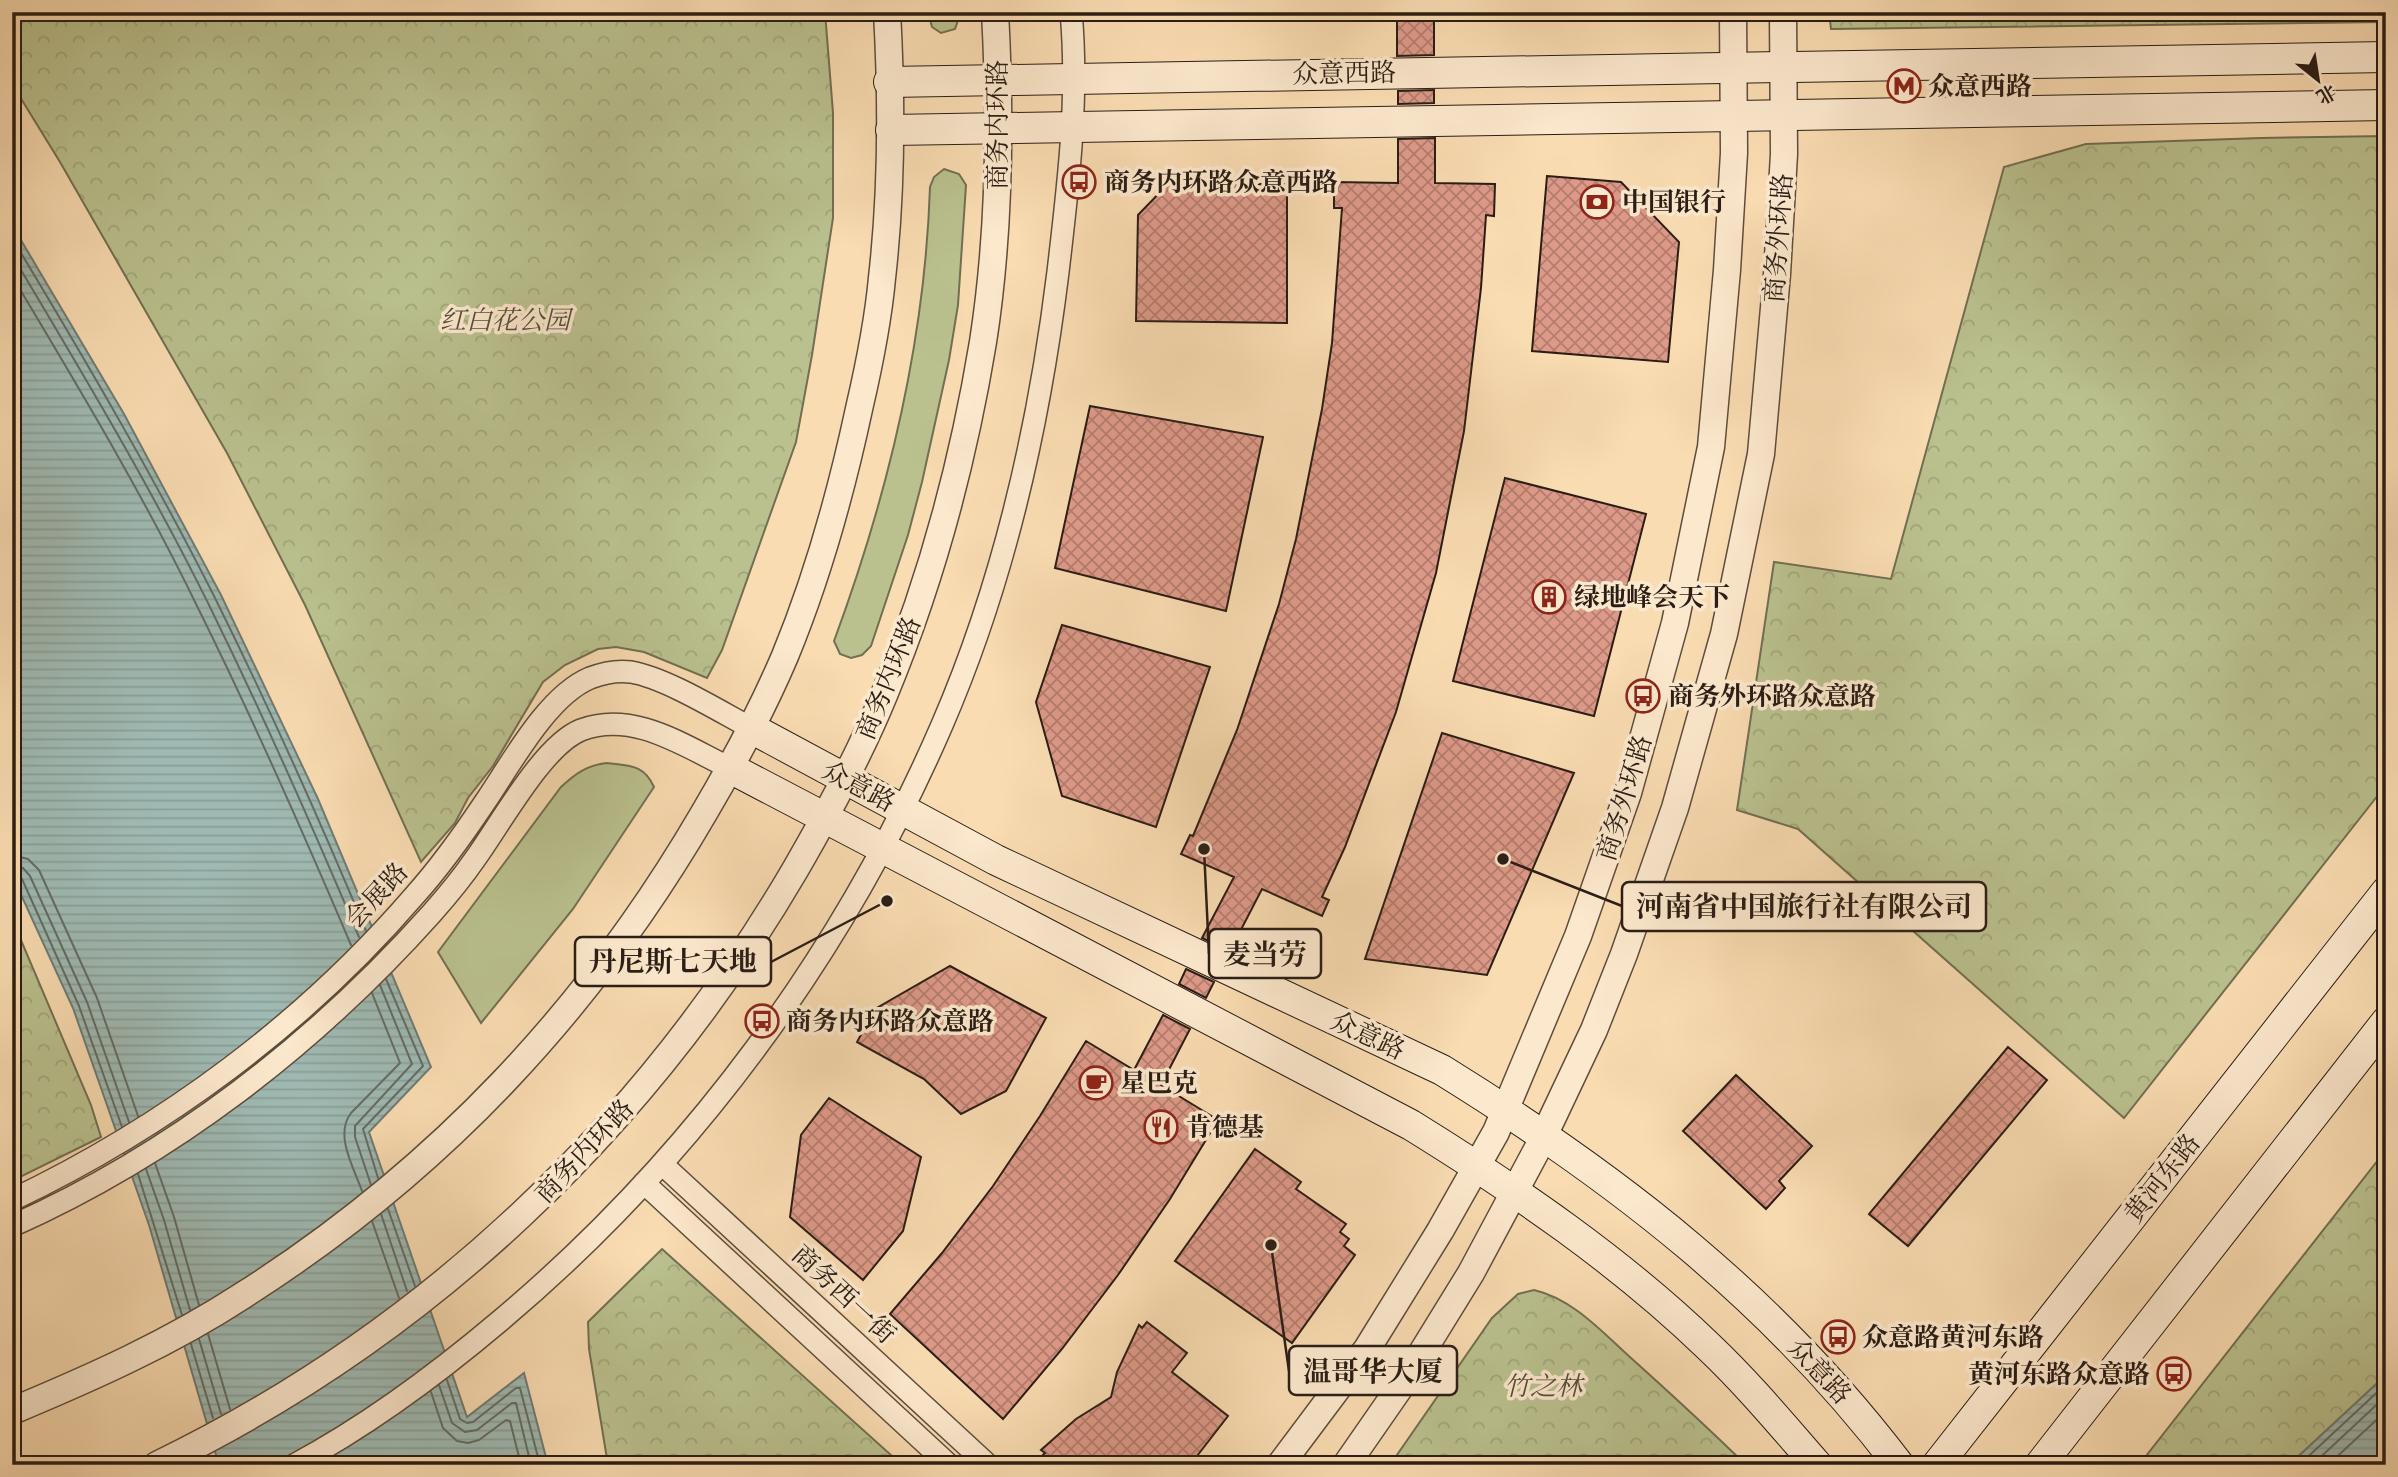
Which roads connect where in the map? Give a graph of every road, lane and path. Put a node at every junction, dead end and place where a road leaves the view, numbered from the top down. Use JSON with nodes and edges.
{"nodes":[{"id":1,"x":887,"y":12,"type":"edge"},
{"id":2,"x":995,"y":12,"type":"edge"},
{"id":3,"x":1071,"y":12,"type":"edge"},
{"id":4,"x":1733,"y":12,"type":"edge"},
{"id":5,"x":1783,"y":12,"type":"edge"},
{"id":6,"x":2386,"y":57,"type":"edge"},
{"id":7,"x":1783,"y":66,"type":"junction"},
{"id":8,"x":1733,"y":67,"type":"junction"},
{"id":9,"x":1072,"y":79,"type":"junction"},
{"id":10,"x":998,"y":80,"type":"junction"},
{"id":11,"x":889,"y":82,"type":"junction"},
{"id":12,"x":2386,"y":105,"type":"edge"},
{"id":13,"x":1784,"y":115,"type":"junction"},
{"id":14,"x":1734,"y":116,"type":"junction"},
{"id":15,"x":1072,"y":127,"type":"junction"},
{"id":16,"x":999,"y":128,"type":"junction"},
{"id":17,"x":891,"y":131,"type":"junction"},
{"id":18,"x":751,"y":727,"type":"junction"},
{"id":19,"x":730,"y":768,"type":"junction"},
{"id":20,"x":845,"y":778,"type":"junction"},
{"id":21,"x":902,"y":809,"type":"junction"},
{"id":22,"x":824,"y":817,"type":"junction"},
{"id":23,"x":881,"y":848,"type":"junction"},
{"id":24,"x":2386,"y":892,"type":"edge"},
{"id":25,"x":2386,"y":1022,"type":"edge"},
{"id":26,"x":1505,"y":1110,"type":"junction"},
{"id":27,"x":1544,"y":1136,"type":"junction"},
{"id":28,"x":662,"y":1164,"type":"junction"},
{"id":29,"x":1476,"y":1167,"type":"junction"},
{"id":30,"x":644,"y":1183,"type":"junction"},
{"id":31,"x":1514,"y":1192,"type":"junction"},
{"id":32,"x":12,"y":1200,"type":"edge"},
{"id":33,"x":12,"y":1226,"type":"edge"},
{"id":34,"x":12,"y":1411,"type":"edge"},
{"id":35,"x":161,"y":1463,"type":"edge"},
{"id":36,"x":295,"y":1465,"type":"edge"},
{"id":37,"x":949,"y":1465,"type":"edge"},
{"id":38,"x":988,"y":1465,"type":"edge"},
{"id":39,"x":1280,"y":1465,"type":"edge"},
{"id":40,"x":1346,"y":1465,"type":"edge"},
{"id":41,"x":1818,"y":1465,"type":"edge"},
{"id":42,"x":1899,"y":1465,"type":"edge"},
{"id":43,"x":1937,"y":1465,"type":"edge"},
{"id":44,"x":2040,"y":1465,"type":"edge"}],
"edges":[{"from":1,"to":11,"type":"street"},
{"from":2,"to":10,"type":"street","name":"商务内环路"},
{"from":3,"to":9,"type":"street"},
{"from":4,"to":8,"type":"street","name":"商务外环路"},
{"from":5,"to":7,"type":"street","name":"商务外环路"},
{"from":6,"to":7,"type":"main road","name":"众意西路"},
{"from":7,"to":8,"type":"main road","name":"众意西路"},
{"from":7,"to":13,"type":"street","name":"商务外环路"},
{"from":8,"to":9,"type":"main road","name":"众意西路"},
{"from":8,"to":14,"type":"street","name":"商务外环路"},
{"from":9,"to":10,"type":"main road","name":"众意西路"},
{"from":9,"to":15,"type":"street"},
{"from":10,"to":11,"type":"main road","name":"众意西路"},
{"from":10,"to":16,"type":"street","name":"商务内环路"},
{"from":11,"to":17,"type":"street"},
{"from":12,"to":13,"type":"main road","name":"众意西路"},
{"from":13,"to":14,"type":"main road","name":"众意西路"},
{"from":13,"to":27,"type":"street","name":"商务外环路"},
{"from":14,"to":15,"type":"main road","name":"众意西路"},
{"from":14,"to":26,"type":"street","name":"商务外环路"},
{"from":15,"to":16,"type":"main road","name":"众意西路"},
{"from":15,"to":21,"type":"street"},
{"from":16,"to":17,"type":"main road","name":"众意西路"},
{"from":16,"to":20,"type":"street","name":"商务内环路"},
{"from":17,"to":18,"type":"street"},
{"from":18,"to":19,"type":"street"},
{"from":18,"to":20,"type":"main road","name":"众意路"},
{"from":18,"to":32,"type":"street","name":"会展路"},
{"from":19,"to":22,"type":"main road","name":"众意路"},
{"from":19,"to":33,"type":"street","name":"会展路"},
{"from":19,"to":34,"type":"street"},
{"from":20,"to":21,"type":"main road","name":"众意路"},
{"from":20,"to":22,"type":"street","name":"商务内环路"},
{"from":21,"to":23,"type":"street"},
{"from":21,"to":26,"type":"main road","name":"众意路"},
{"from":22,"to":23,"type":"main road","name":"众意路"},
{"from":22,"to":35,"type":"street","name":"商务内环路"},
{"from":23,"to":28,"type":"street"},
{"from":23,"to":29,"type":"main road","name":"众意路"},
{"from":24,"to":43,"type":"main road","name":"黄河东路"},
{"from":25,"to":44,"type":"main road"},
{"from":26,"to":27,"type":"main road","name":"众意路"},
{"from":26,"to":29,"type":"street","name":"商务外环路"},
{"from":27,"to":31,"type":"street","name":"商务外环路"},
{"from":27,"to":42,"type":"main road","name":"众意路"},
{"from":28,"to":30,"type":"street"},
{"from":28,"to":38,"type":"street","name":"商务西一街"},
{"from":29,"to":31,"type":"main road","name":"众意路"},
{"from":29,"to":39,"type":"street","name":"商务外环路"},
{"from":30,"to":36,"type":"street"},
{"from":30,"to":37,"type":"street","name":"商务西一街"},
{"from":31,"to":40,"type":"street","name":"商务外环路"},
{"from":31,"to":41,"type":"main road","name":"众意路"}]}
